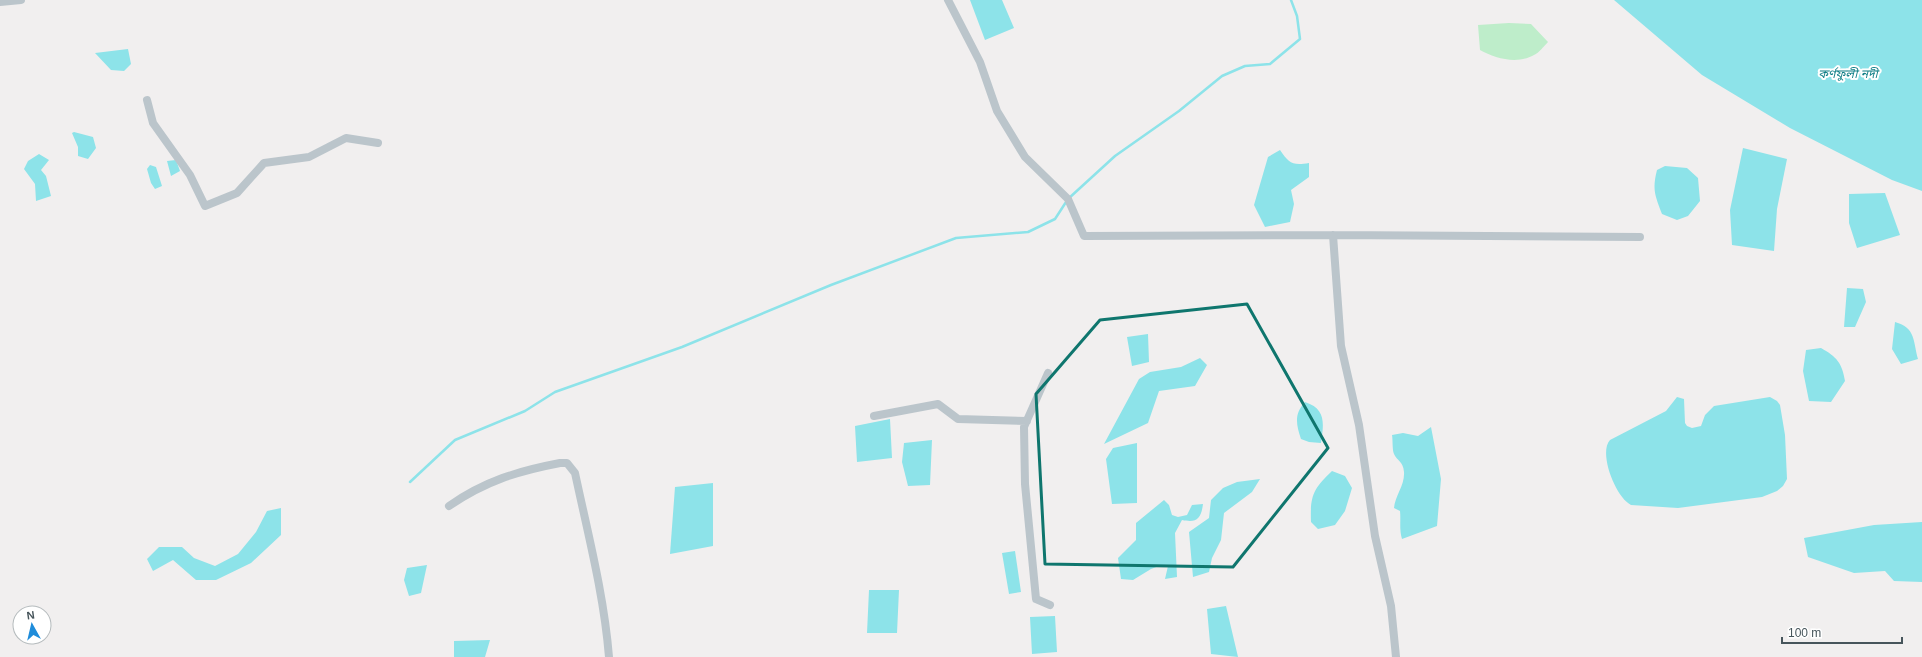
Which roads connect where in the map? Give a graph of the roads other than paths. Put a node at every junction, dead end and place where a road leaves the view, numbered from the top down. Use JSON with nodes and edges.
{"nodes":[{"id":1,"x":21,"y":0,"type":"edge"},
{"id":2,"x":948,"y":0,"type":"edge"},
{"id":3,"x":0,"y":2,"type":"edge"},
{"id":4,"x":147,"y":100,"type":"dead end"},
{"id":5,"x":378,"y":143,"type":"dead end"},
{"id":6,"x":1333,"y":235,"type":"junction"},
{"id":7,"x":1640,"y":237,"type":"dead end"},
{"id":8,"x":1048,"y":373,"type":"dead end"},
{"id":9,"x":874,"y":416,"type":"dead end"},
{"id":10,"x":1027,"y":421,"type":"junction"},
{"id":11,"x":449,"y":506,"type":"dead end"},
{"id":12,"x":1050,"y":605,"type":"dead end"},
{"id":13,"x":609,"y":657,"type":"edge"},
{"id":14,"x":1396,"y":657,"type":"edge"}],
"edges":[{"from":1,"to":3,"type":"street"},
{"from":2,"to":6,"type":"street"},
{"from":4,"to":5,"type":"street"},
{"from":6,"to":7,"type":"street"},
{"from":6,"to":14,"type":"street"},
{"from":8,"to":10,"type":"street"},
{"from":9,"to":10,"type":"street"},
{"from":10,"to":12,"type":"street"},
{"from":11,"to":13,"type":"street"}]}
